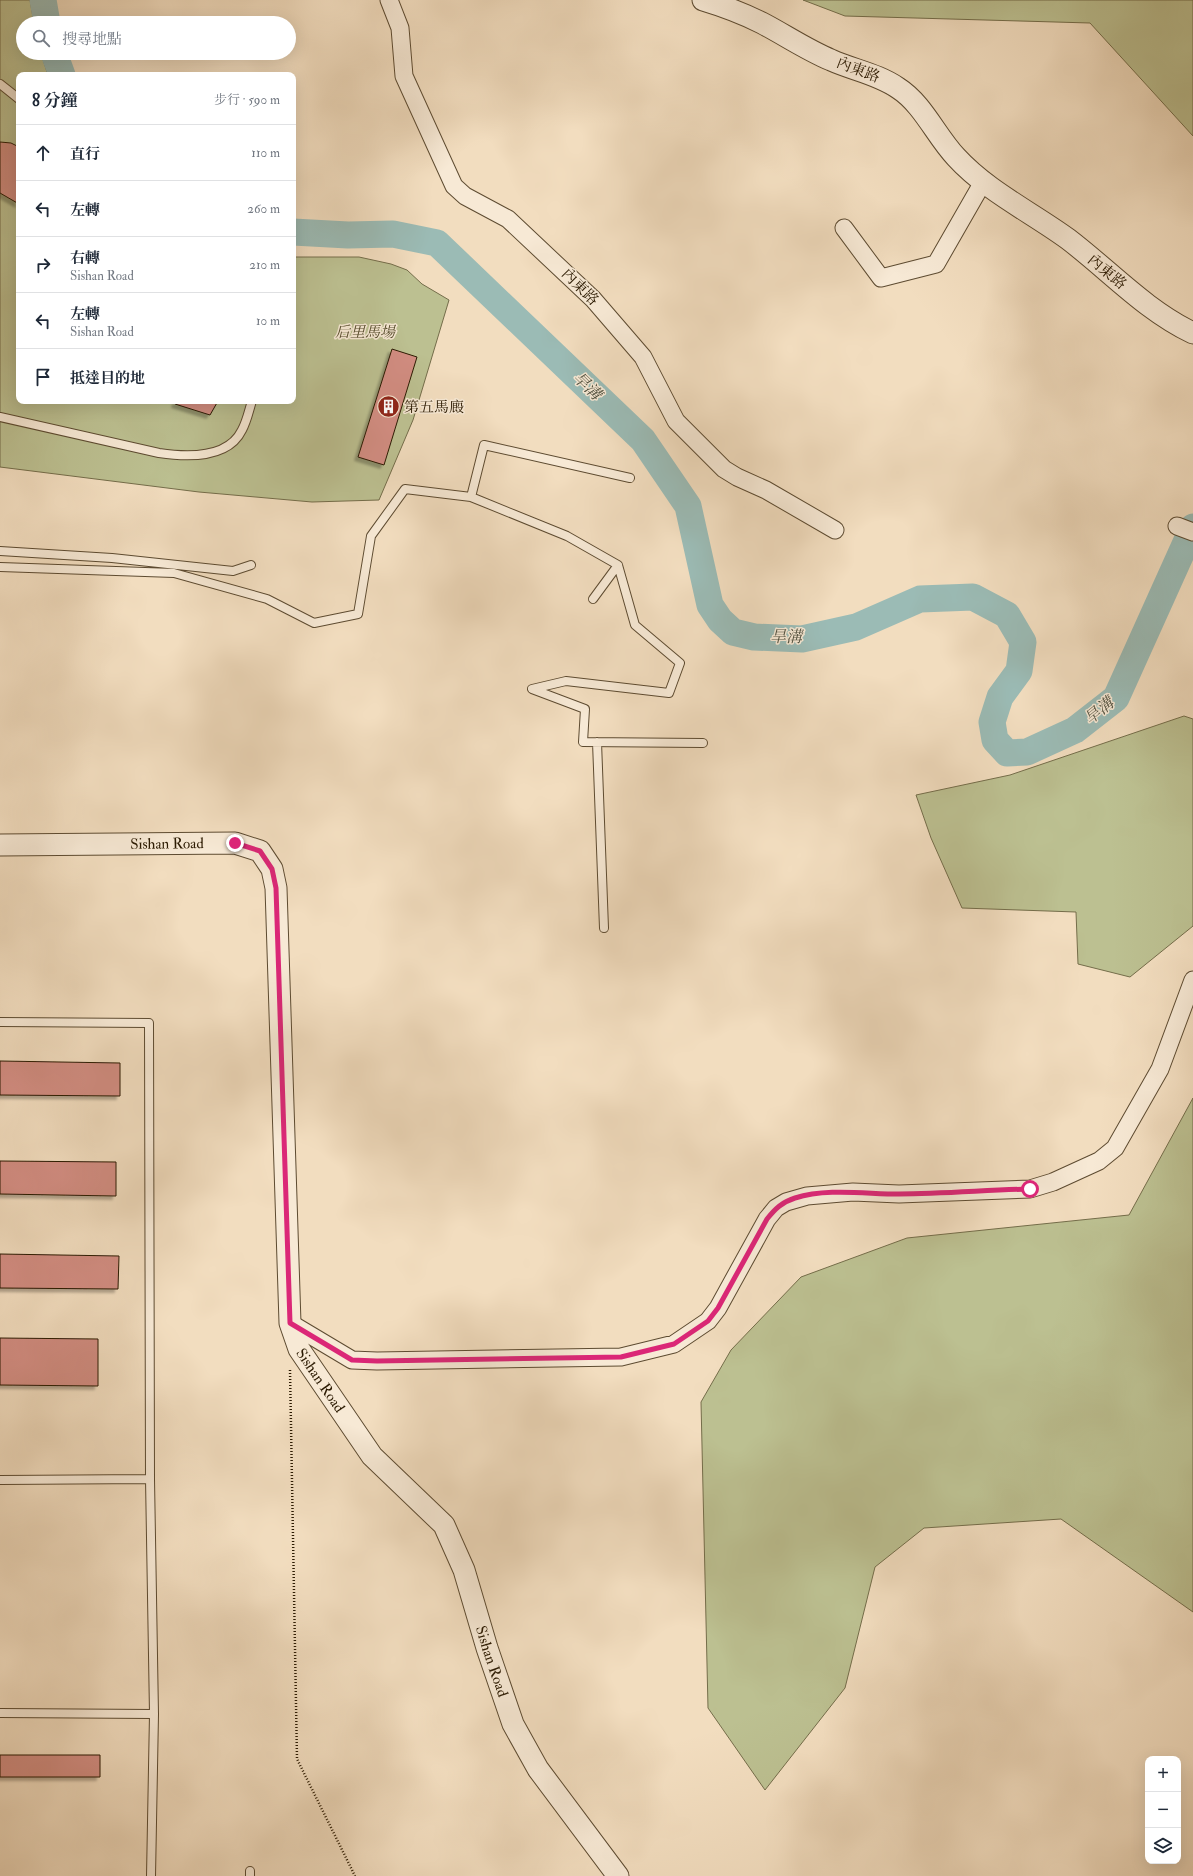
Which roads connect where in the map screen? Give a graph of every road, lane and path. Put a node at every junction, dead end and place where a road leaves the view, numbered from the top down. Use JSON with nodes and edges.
{"nodes":[{"id":1,"x":389,"y":0,"type":"edge"},
{"id":2,"x":703,"y":0,"type":"edge"},
{"id":3,"x":0,"y":84,"type":"edge"},
{"id":4,"x":16,"y":97,"type":"edge"},
{"id":5,"x":983,"y":182,"type":"junction"},
{"id":6,"x":844,"y":228,"type":"dead end"},
{"id":7,"x":1193,"y":333,"type":"edge"},
{"id":8,"x":251,"y":404,"type":"edge"},
{"id":9,"x":0,"y":417,"type":"edge"},
{"id":10,"x":630,"y":478,"type":"dead end"},
{"id":11,"x":471,"y":497,"type":"junction"},
{"id":12,"x":1177,"y":526,"type":"dead end"},
{"id":13,"x":835,"y":530,"type":"dead end"},
{"id":14,"x":1193,"y":532,"type":"edge"},
{"id":15,"x":0,"y":551,"type":"edge"},
{"id":16,"x":251,"y":564,"type":"dead end"},
{"id":17,"x":618,"y":564,"type":"junction"},
{"id":18,"x":0,"y":567,"type":"edge"},
{"id":19,"x":593,"y":599,"type":"dead end"},
{"id":20,"x":597,"y":742,"type":"junction"},
{"id":21,"x":704,"y":743,"type":"dead end"},
{"id":22,"x":0,"y":845,"type":"edge"},
{"id":23,"x":604,"y":928,"type":"dead end"},
{"id":24,"x":1193,"y":980,"type":"edge"},
{"id":25,"x":0,"y":1022,"type":"edge"},
{"id":26,"x":290,"y":1323,"type":"junction"},
{"id":27,"x":290,"y":1363,"type":"dead end"},
{"id":28,"x":150,"y":1479,"type":"junction"},
{"id":29,"x":0,"y":1480,"type":"edge"},
{"id":30,"x":0,"y":1713,"type":"edge"},
{"id":31,"x":154,"y":1714,"type":"junction"},
{"id":32,"x":151,"y":1876,"type":"edge"},
{"id":33,"x":355,"y":1876,"type":"edge"},
{"id":34,"x":618,"y":1876,"type":"edge"}],
"edges":[{"from":1,"to":13,"type":"street","name":"內東路"},
{"from":2,"to":5,"type":"street","name":"內東路"},
{"from":3,"to":4,"type":"lane"},
{"from":5,"to":6,"type":"street"},
{"from":5,"to":7,"type":"street","name":"內東路"},
{"from":8,"to":9,"type":"lane"},
{"from":10,"to":11,"type":"lane"},
{"from":11,"to":17,"type":"lane"},
{"from":11,"to":18,"type":"lane"},
{"from":12,"to":14,"type":"street"},
{"from":15,"to":16,"type":"lane"},
{"from":17,"to":19,"type":"lane"},
{"from":17,"to":20,"type":"lane"},
{"from":20,"to":21,"type":"lane"},
{"from":20,"to":23,"type":"lane"},
{"from":22,"to":26,"type":"street","name":"Sishan Road"},
{"from":24,"to":26,"type":"street"},
{"from":25,"to":28,"type":"lane"},
{"from":26,"to":34,"type":"street","name":"Sishan Road"},
{"from":27,"to":33,"type":"path"},
{"from":28,"to":29,"type":"lane"},
{"from":28,"to":31,"type":"lane"},
{"from":30,"to":31,"type":"lane"},
{"from":31,"to":32,"type":"lane"}]}
